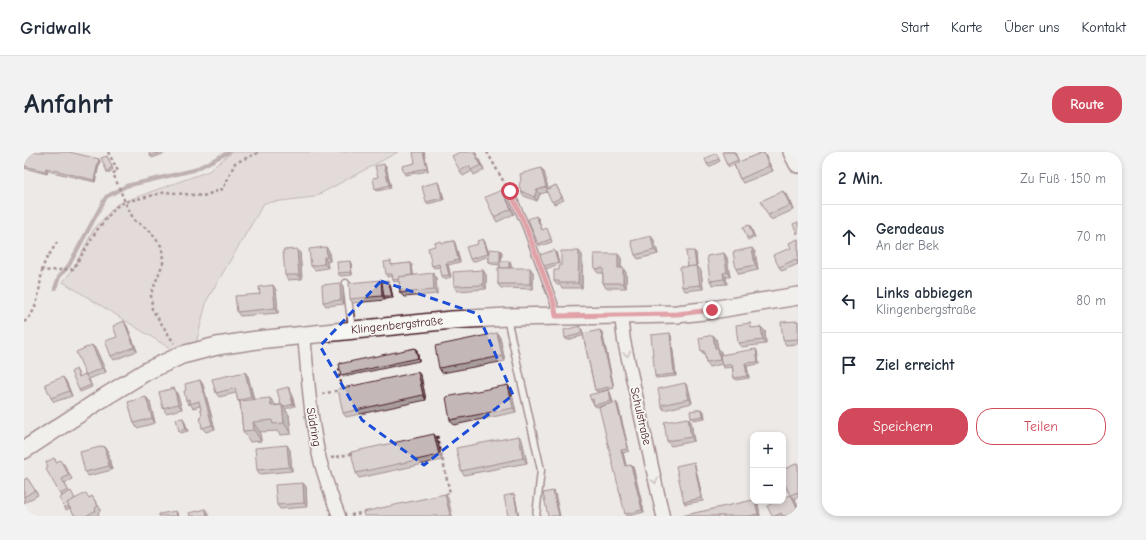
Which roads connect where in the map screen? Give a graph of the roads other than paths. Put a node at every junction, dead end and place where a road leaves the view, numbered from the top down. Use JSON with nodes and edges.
{"nodes":[{"id":1,"x":792,"y":152,"type":"edge"},
{"id":2,"x":798,"y":164,"type":"edge"},
{"id":3,"x":510,"y":191,"type":"road end"},
{"id":4,"x":346,"y":282,"type":"dead end"},
{"id":5,"x":798,"y":296,"type":"edge"},
{"id":6,"x":507,"y":316,"type":"junction"},
{"id":7,"x":556,"y":316,"type":"junction"},
{"id":8,"x":621,"y":316,"type":"junction"},
{"id":9,"x":352,"y":330,"type":"junction"},
{"id":10,"x":304,"y":335,"type":"junction"},
{"id":11,"x":24,"y":450,"type":"edge"},
{"id":12,"x":339,"y":516,"type":"edge"},
{"id":13,"x":536,"y":516,"type":"edge"},
{"id":14,"x":663,"y":516,"type":"edge"}],
"edges":[{"from":1,"to":2,"type":"street"},
{"from":3,"to":7,"type":"lane"},
{"from":4,"to":9,"type":"lane"},
{"from":5,"to":8,"type":"street","name":"Klingenbergstraße"},
{"from":6,"to":7,"type":"street","name":"Klingenbergstraße"},
{"from":6,"to":9,"type":"street","name":"Klingenbergstraße"},
{"from":6,"to":13,"type":"lane"},
{"from":7,"to":8,"type":"street","name":"Klingenbergstraße"},
{"from":8,"to":14,"type":"street","name":"Schulstraße","one_way":true},
{"from":9,"to":10,"type":"street","name":"Klingenbergstraße"},
{"from":10,"to":11,"type":"street","name":"Klingenbergstraße"},
{"from":10,"to":12,"type":"street","name":"Südring"}]}
